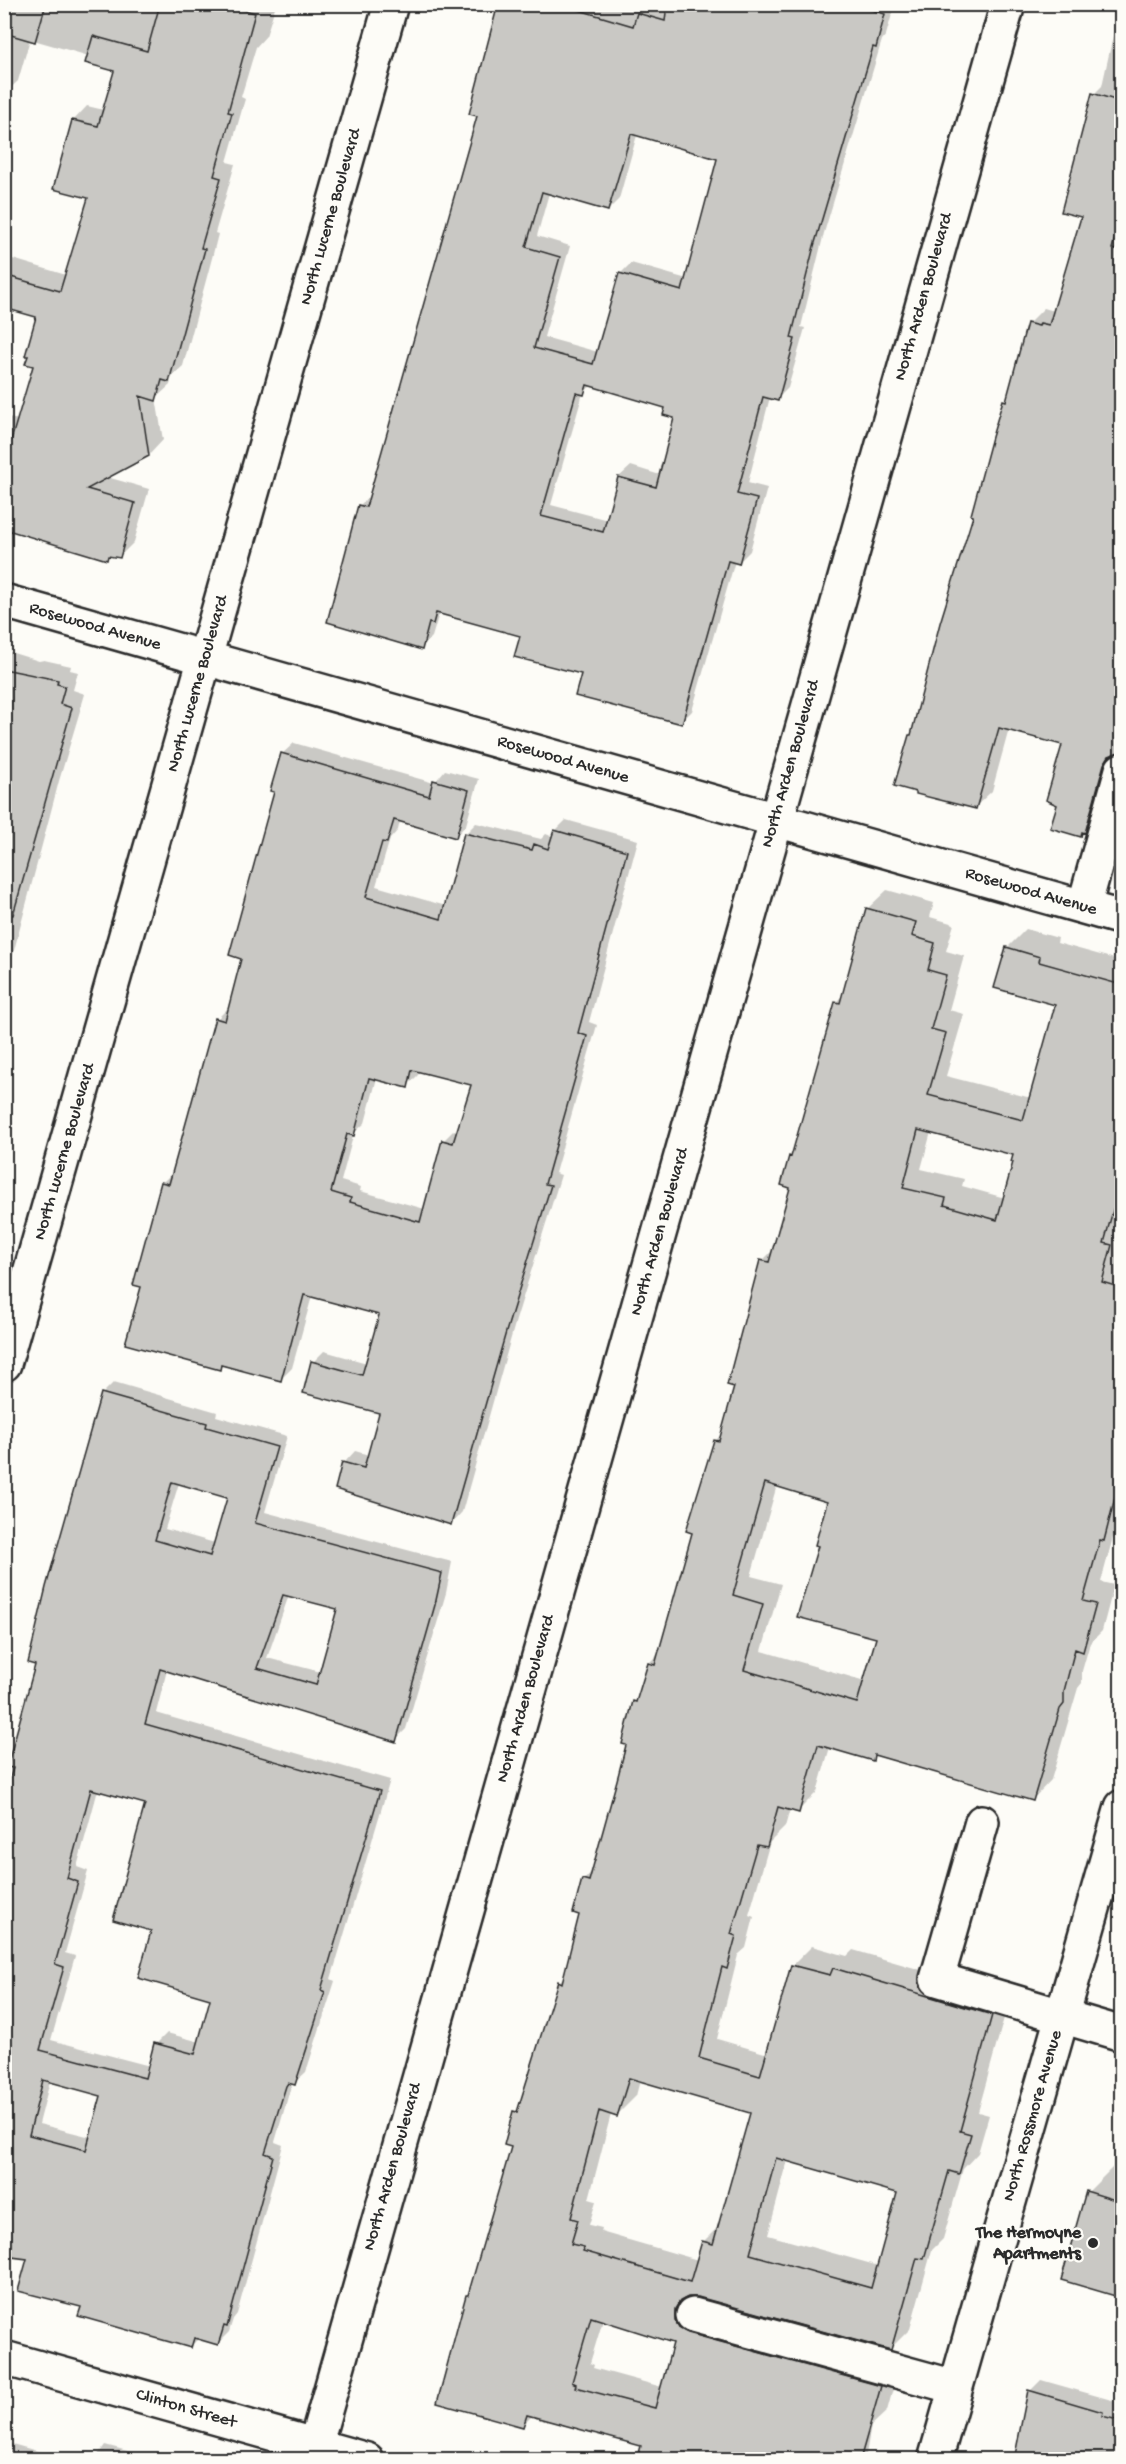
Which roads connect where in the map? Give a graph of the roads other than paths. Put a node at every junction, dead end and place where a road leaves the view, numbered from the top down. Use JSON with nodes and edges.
{"nodes":[{"id":1,"x":391,"y":4,"type":"edge"},
{"id":2,"x":1008,"y":4,"type":"edge"},
{"id":3,"x":4,"y":601,"type":"edge"},
{"id":4,"x":205,"y":658,"type":"junction"},
{"id":5,"x":1122,"y":770,"type":"edge"},
{"id":6,"x":775,"y":819,"type":"junction"},
{"id":7,"x":1084,"y":907,"type":"junction"},
{"id":8,"x":1122,"y":918,"type":"edge"},
{"id":9,"x":4,"y":1364,"type":"edge"},
{"id":10,"x":1122,"y":1807,"type":"edge"},
{"id":11,"x":982,"y":1822,"type":"dead end"},
{"id":12,"x":1062,"y":2015,"type":"junction"},
{"id":13,"x":1122,"y":2034,"type":"edge"},
{"id":14,"x":693,"y":2315,"type":"dead end"},
{"id":15,"x":4,"y":2358,"type":"edge"},
{"id":16,"x":955,"y":2387,"type":"junction"},
{"id":17,"x":313,"y":2452,"type":"edge"},
{"id":18,"x":367,"y":2460,"type":"edge"},
{"id":19,"x":935,"y":2460,"type":"edge"}],
"edges":[{"from":1,"to":4,"type":"street","name":"North Lucerne Boulevard"},
{"from":2,"to":6,"type":"street","name":"North Arden Boulevard"},
{"from":3,"to":4,"type":"street","name":"Rosewood Avenue"},
{"from":4,"to":6,"type":"street","name":"Rosewood Avenue"},
{"from":4,"to":9,"type":"street","name":"North Lucerne Boulevard"},
{"from":5,"to":7,"type":"street"},
{"from":6,"to":7,"type":"street","name":"Rosewood Avenue"},
{"from":6,"to":17,"type":"street","name":"North Arden Boulevard"},
{"from":7,"to":8,"type":"street","name":"Rosewood Avenue"},
{"from":10,"to":12,"type":"street","name":"North Rossmore Avenue"},
{"from":11,"to":12,"type":"street"},
{"from":12,"to":13,"type":"street"},
{"from":12,"to":16,"type":"street","name":"North Rossmore Avenue"},
{"from":14,"to":16,"type":"street"},
{"from":15,"to":17,"type":"street","name":"Clinton Street"},
{"from":16,"to":19,"type":"street","name":"North Rossmore Avenue"},
{"from":17,"to":18,"type":"street","name":"Clinton Street"}]}
